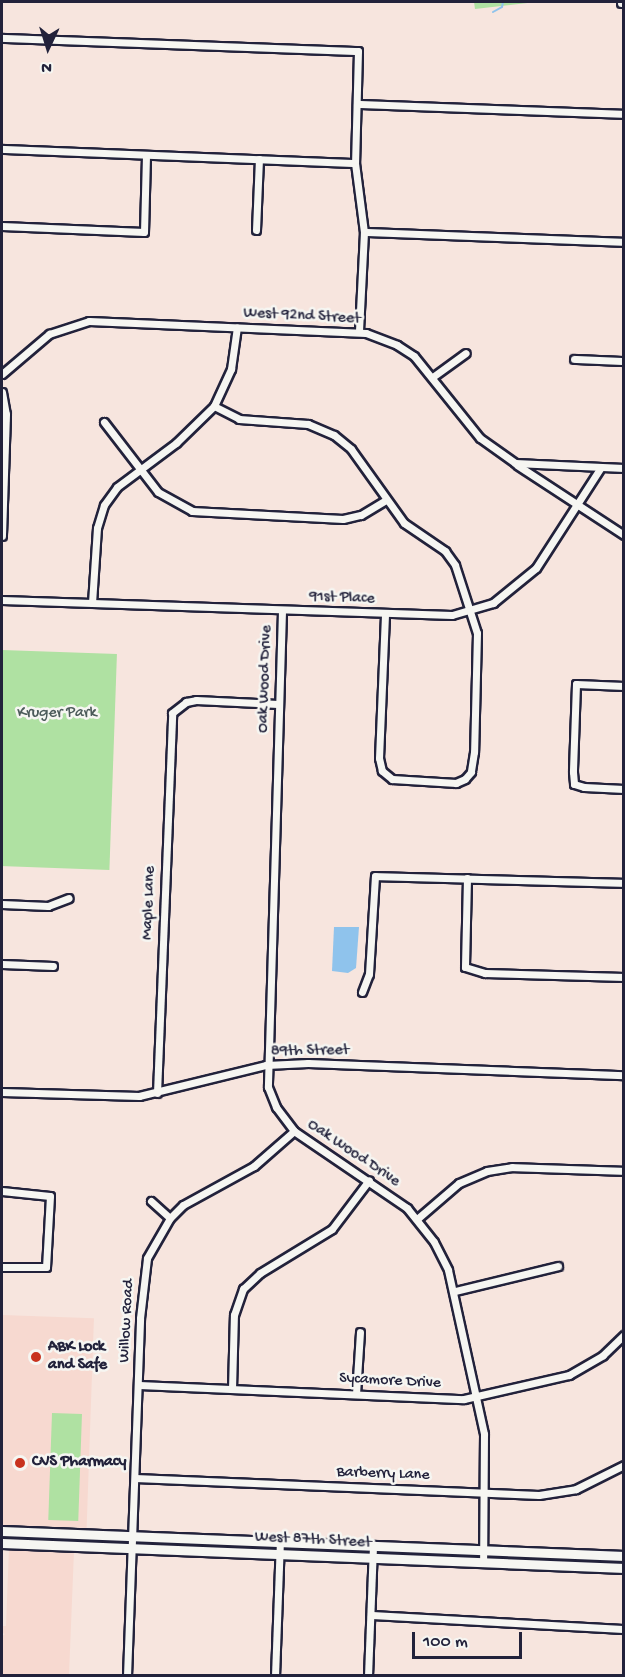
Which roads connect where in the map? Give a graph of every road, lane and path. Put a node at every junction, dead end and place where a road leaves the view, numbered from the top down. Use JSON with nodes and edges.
{"nodes":[{"id":1,"x":2,"y":38,"type":"edge"},
{"id":2,"x":357,"y":104,"type":"junction"},
{"id":3,"x":624,"y":114,"type":"edge"},
{"id":4,"x":2,"y":149,"type":"edge"},
{"id":5,"x":146,"y":155,"type":"junction"},
{"id":6,"x":259,"y":159,"type":"junction"},
{"id":7,"x":355,"y":163,"type":"junction"},
{"id":8,"x":2,"y":226,"type":"edge"},
{"id":9,"x":256,"y":230,"type":"dead end"},
{"id":10,"x":364,"y":232,"type":"junction"},
{"id":11,"x":624,"y":242,"type":"edge"},
{"id":12,"x":237,"y":327,"type":"junction"},
{"id":13,"x":359,"y":332,"type":"junction"},
{"id":14,"x":466,"y":353,"type":"dead end"},
{"id":15,"x":574,"y":359,"type":"dead end"},
{"id":16,"x":624,"y":361,"type":"edge"},
{"id":17,"x":2,"y":374,"type":"edge"},
{"id":18,"x":434,"y":376,"type":"junction"},
{"id":19,"x":2,"y":392,"type":"edge"},
{"id":20,"x":214,"y":406,"type":"junction"},
{"id":21,"x":104,"y":422,"type":"dead end"},
{"id":22,"x":515,"y":463,"type":"junction"},
{"id":23,"x":601,"y":467,"type":"junction"},
{"id":24,"x":624,"y":468,"type":"edge"},
{"id":25,"x":140,"y":469,"type":"junction"},
{"id":26,"x":386,"y":500,"type":"junction"},
{"id":27,"x":577,"y":505,"type":"junction"},
{"id":28,"x":624,"y":535,"type":"edge"},
{"id":29,"x":2,"y":536,"type":"edge"},
{"id":30,"x":2,"y":600,"type":"edge"},
{"id":31,"x":92,"y":603,"type":"junction"},
{"id":32,"x":282,"y":611,"type":"junction"},
{"id":33,"x":471,"y":611,"type":"junction"},
{"id":34,"x":385,"y":614,"type":"junction"},
{"id":35,"x":624,"y":686,"type":"edge"},
{"id":36,"x":278,"y":704,"type":"junction"},
{"id":37,"x":166,"y":708,"type":"dead end"},
{"id":38,"x":172,"y":713,"type":"junction"},
{"id":39,"x":624,"y":789,"type":"edge"},
{"id":40,"x":467,"y":878,"type":"junction"},
{"id":41,"x":624,"y":883,"type":"edge"},
{"id":42,"x":69,"y":898,"type":"dead end"},
{"id":43,"x":2,"y":904,"type":"edge"},
{"id":44,"x":2,"y":964,"type":"edge"},
{"id":45,"x":53,"y":966,"type":"dead end"},
{"id":46,"x":624,"y":977,"type":"edge"},
{"id":47,"x":362,"y":992,"type":"dead end"},
{"id":48,"x":266,"y":1065,"type":"junction"},
{"id":49,"x":624,"y":1075,"type":"edge"},
{"id":50,"x":2,"y":1092,"type":"edge"},
{"id":51,"x":157,"y":1094,"type":"junction"},
{"id":52,"x":294,"y":1131,"type":"junction"},
{"id":53,"x":624,"y":1171,"type":"edge"},
{"id":54,"x":369,"y":1180,"type":"junction"},
{"id":55,"x":2,"y":1191,"type":"edge"},
{"id":56,"x":151,"y":1202,"type":"dead end"},
{"id":57,"x":170,"y":1218,"type":"junction"},
{"id":58,"x":417,"y":1219,"type":"junction"},
{"id":59,"x":558,"y":1266,"type":"dead end"},
{"id":60,"x":2,"y":1267,"type":"edge"},
{"id":61,"x":455,"y":1291,"type":"junction"},
{"id":62,"x":360,"y":1332,"type":"dead end"},
{"id":63,"x":624,"y":1335,"type":"edge"},
{"id":64,"x":139,"y":1385,"type":"junction"},
{"id":65,"x":232,"y":1389,"type":"junction"},
{"id":66,"x":356,"y":1394,"type":"junction"},
{"id":67,"x":477,"y":1397,"type":"junction"},
{"id":68,"x":624,"y":1465,"type":"edge"},
{"id":69,"x":135,"y":1478,"type":"junction"},
{"id":70,"x":486,"y":1493,"type":"junction"},
{"id":71,"x":2,"y":1531,"type":"edge"},
{"id":72,"x":133,"y":1536,"type":"junction"},
{"id":73,"x":280,"y":1542,"type":"junction"},
{"id":74,"x":2,"y":1543,"type":"edge"},
{"id":75,"x":373,"y":1547,"type":"junction"},
{"id":76,"x":133,"y":1548,"type":"junction"},
{"id":77,"x":483,"y":1550,"type":"junction"},
{"id":78,"x":279,"y":1554,"type":"junction"},
{"id":79,"x":624,"y":1556,"type":"edge"},
{"id":80,"x":373,"y":1559,"type":"junction"},
{"id":81,"x":483,"y":1563,"type":"junction"},
{"id":82,"x":624,"y":1568,"type":"edge"},
{"id":83,"x":371,"y":1615,"type":"junction"},
{"id":84,"x":624,"y":1629,"type":"edge"},
{"id":85,"x":127,"y":1676,"type":"edge"},
{"id":86,"x":275,"y":1676,"type":"edge"},
{"id":87,"x":368,"y":1676,"type":"edge"}],
"edges":[{"from":1,"to":2,"type":"street"},
{"from":2,"to":3,"type":"street"},
{"from":2,"to":7,"type":"street"},
{"from":4,"to":5,"type":"street"},
{"from":5,"to":6,"type":"street"},
{"from":5,"to":8,"type":"street"},
{"from":6,"to":7,"type":"street"},
{"from":6,"to":9,"type":"street"},
{"from":7,"to":10,"type":"street"},
{"from":10,"to":11,"type":"street"},
{"from":10,"to":13,"type":"street"},
{"from":12,"to":13,"type":"street","name":"West 92nd Street"},
{"from":12,"to":17,"type":"street","name":"West 92nd Street"},
{"from":12,"to":20,"type":"street"},
{"from":13,"to":18,"type":"street","name":"West 92nd Street"},
{"from":14,"to":18,"type":"street"},
{"from":15,"to":16,"type":"street"},
{"from":18,"to":22,"type":"street","name":"West 92nd Street"},
{"from":19,"to":29,"type":"street"},
{"from":20,"to":25,"type":"street"},
{"from":20,"to":26,"type":"street"},
{"from":21,"to":25,"type":"street"},
{"from":22,"to":23,"type":"street"},
{"from":22,"to":27,"type":"street","name":"West 92nd Street"},
{"from":23,"to":24,"type":"street"},
{"from":23,"to":27,"type":"street"},
{"from":25,"to":26,"type":"street"},
{"from":25,"to":31,"type":"street"},
{"from":26,"to":33,"type":"street"},
{"from":27,"to":28,"type":"street"},
{"from":27,"to":33,"type":"street","name":"91st Place"},
{"from":30,"to":31,"type":"street","name":"91st Place"},
{"from":31,"to":32,"type":"street","name":"91st Place"},
{"from":32,"to":34,"type":"street","name":"91st Place"},
{"from":32,"to":36,"type":"street","name":"Oak Wood Drive"},
{"from":33,"to":34,"type":"street","name":"91st Place"},
{"from":33,"to":34,"type":"street"},
{"from":35,"to":39,"type":"street"},
{"from":36,"to":38,"type":"street"},
{"from":36,"to":48,"type":"street","name":"Oak Wood Drive"},
{"from":37,"to":38,"type":"street"},
{"from":38,"to":51,"type":"street","name":"Maple Lane"},
{"from":40,"to":41,"type":"street"},
{"from":40,"to":46,"type":"street"},
{"from":40,"to":47,"type":"street"},
{"from":42,"to":43,"type":"street"},
{"from":44,"to":45,"type":"street"},
{"from":48,"to":49,"type":"street","name":"89th Street"},
{"from":48,"to":51,"type":"street","name":"89th Street"},
{"from":48,"to":52,"type":"street","name":"Oak Wood Drive"},
{"from":50,"to":51,"type":"street","name":"89th Street"},
{"from":52,"to":54,"type":"street","name":"Oak Wood Drive"},
{"from":52,"to":57,"type":"street","name":"Willow Road"},
{"from":53,"to":58,"type":"street"},
{"from":54,"to":58,"type":"street","name":"Oak Wood Drive"},
{"from":54,"to":65,"type":"street"},
{"from":55,"to":60,"type":"street"},
{"from":56,"to":57,"type":"street"},
{"from":57,"to":64,"type":"street","name":"Willow Road"},
{"from":58,"to":61,"type":"street","name":"Oak Wood Drive"},
{"from":59,"to":61,"type":"street"},
{"from":61,"to":67,"type":"street","name":"Oak Wood Drive"},
{"from":62,"to":66,"type":"street"},
{"from":63,"to":67,"type":"street","name":"Sycamore Drive"},
{"from":64,"to":65,"type":"street","name":"Sycamore Drive"},
{"from":64,"to":69,"type":"street","name":"Willow Road"},
{"from":65,"to":66,"type":"street","name":"Sycamore Drive"},
{"from":66,"to":67,"type":"street","name":"Sycamore Drive"},
{"from":67,"to":70,"type":"street","name":"Oak Wood Drive"},
{"from":68,"to":70,"type":"street","name":"Barberry Lane"},
{"from":69,"to":70,"type":"street","name":"Barberry Lane"},
{"from":69,"to":72,"type":"street","name":"Willow Road"},
{"from":70,"to":77,"type":"street","name":"Oak Wood Drive"},
{"from":71,"to":72,"type":"main road","name":"West 87th Street"},
{"from":72,"to":73,"type":"main road","name":"West 87th Street"},
{"from":72,"to":76,"type":"street","name":"Willow Road"},
{"from":73,"to":75,"type":"main road","name":"West 87th Street"},
{"from":73,"to":78,"type":"street"},
{"from":74,"to":76,"type":"main road","name":"West 87th Street"},
{"from":75,"to":77,"type":"main road","name":"West 87th Street"},
{"from":75,"to":80,"type":"street"},
{"from":76,"to":78,"type":"main road","name":"West 87th Street"},
{"from":76,"to":85,"type":"street","name":"Willow Road"},
{"from":77,"to":79,"type":"main road","name":"West 87th Street"},
{"from":77,"to":81,"type":"street","name":"Oak Wood Drive"},
{"from":78,"to":80,"type":"main road","name":"West 87th Street"},
{"from":78,"to":86,"type":"street"},
{"from":80,"to":81,"type":"main road","name":"West 87th Street"},
{"from":80,"to":83,"type":"street"},
{"from":81,"to":82,"type":"main road","name":"West 87th Street"},
{"from":83,"to":84,"type":"street"},
{"from":83,"to":87,"type":"street"}]}
